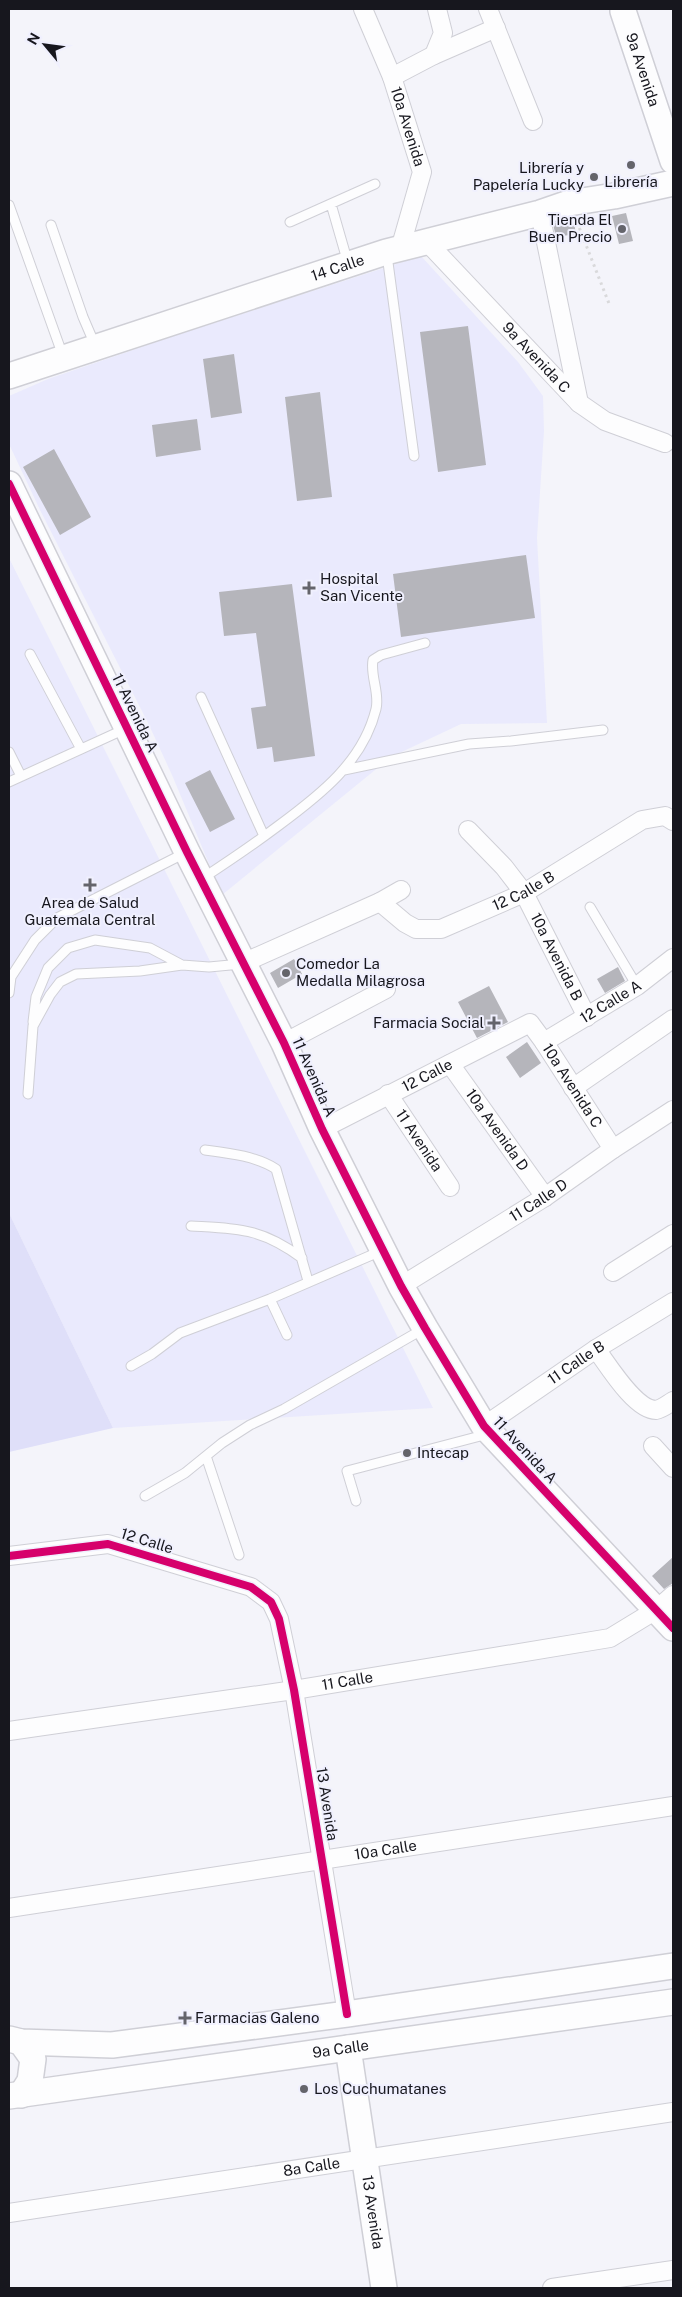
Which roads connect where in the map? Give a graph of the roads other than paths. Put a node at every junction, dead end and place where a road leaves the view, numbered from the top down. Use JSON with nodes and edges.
{"nodes":[{"id":1,"x":362,"y":9,"type":"edge"},
{"id":2,"x":437,"y":9,"type":"edge"},
{"id":3,"x":488,"y":9,"type":"edge"},
{"id":4,"x":623,"y":10,"type":"edge"},
{"id":5,"x":496,"y":28,"type":"junction"},
{"id":6,"x":434,"y":55,"type":"junction"},
{"id":7,"x":392,"y":76,"type":"junction"},
{"id":8,"x":533,"y":121,"type":"dead end"},
{"id":9,"x":673,"y":161,"type":"edge"},
{"id":10,"x":673,"y":183,"type":"edge"},
{"id":11,"x":375,"y":184,"type":"dead end"},
{"id":12,"x":331,"y":204,"type":"junction"},
{"id":13,"x":9,"y":205,"type":"edge"},
{"id":14,"x":540,"y":213,"type":"junction"},
{"id":15,"x":290,"y":222,"type":"dead end"},
{"id":16,"x":51,"y":225,"type":"dead end"},
{"id":17,"x":427,"y":242,"type":"junction"},
{"id":18,"x":393,"y":250,"type":"junction"},
{"id":19,"x":349,"y":266,"type":"junction"},
{"id":20,"x":96,"y":348,"type":"junction"},
{"id":21,"x":64,"y":358,"type":"junction"},
{"id":22,"x":9,"y":376,"type":"edge"},
{"id":23,"x":579,"y":403,"type":"junction"},
{"id":24,"x":665,"y":443,"type":"dead end"},
{"id":25,"x":414,"y":456,"type":"dead end"},
{"id":26,"x":9,"y":484,"type":"edge"},
{"id":27,"x":14,"y":509,"type":"edge"},
{"id":28,"x":425,"y":644,"type":"dead end"},
{"id":29,"x":30,"y":654,"type":"dead end"},
{"id":30,"x":201,"y":697,"type":"dead end"},
{"id":31,"x":127,"y":728,"type":"junction"},
{"id":32,"x":603,"y":730,"type":"dead end"},
{"id":33,"x":81,"y":749,"type":"junction"},
{"id":34,"x":9,"y":752,"type":"edge"},
{"id":35,"x":344,"y":770,"type":"junction"},
{"id":36,"x":22,"y":776,"type":"junction"},
{"id":37,"x":9,"y":782,"type":"edge"},
{"id":38,"x":669,"y":818,"type":"edge"},
{"id":39,"x":468,"y":830,"type":"dead end"},
{"id":40,"x":264,"y":836,"type":"junction"},
{"id":41,"x":187,"y":852,"type":"junction"},
{"id":42,"x":201,"y":879,"type":"junction"},
{"id":43,"x":401,"y":890,"type":"dead end"},
{"id":44,"x":524,"y":893,"type":"junction"},
{"id":45,"x":380,"y":902,"type":"junction"},
{"id":46,"x":590,"y":907,"type":"dead end"},
{"id":47,"x":673,"y":958,"type":"edge"},
{"id":48,"x":243,"y":963,"type":"junction"},
{"id":49,"x":182,"y":965,"type":"junction"},
{"id":50,"x":637,"y":986,"type":"junction"},
{"id":51,"x":386,"y":989,"type":"dead end"},
{"id":52,"x":9,"y":993,"type":"edge"},
{"id":53,"x":587,"y":1017,"type":"junction"},
{"id":54,"x":673,"y":1019,"type":"edge"},
{"id":55,"x":530,"y":1023,"type":"joint"},
{"id":56,"x":33,"y":1026,"type":"junction"},
{"id":57,"x":544,"y":1042,"type":"junction"},
{"id":58,"x":284,"y":1043,"type":"junction"},
{"id":59,"x":450,"y":1064,"type":"junction"},
{"id":60,"x":573,"y":1088,"type":"junction"},
{"id":61,"x":28,"y":1094,"type":"dead end"},
{"id":62,"x":388,"y":1094,"type":"junction"},
{"id":63,"x":673,"y":1110,"type":"edge"},
{"id":64,"x":322,"y":1129,"type":"junction"},
{"id":65,"x":613,"y":1149,"type":"junction"},
{"id":66,"x":205,"y":1150,"type":"dead end"},
{"id":67,"x":450,"y":1187,"type":"dead end"},
{"id":68,"x":545,"y":1197,"type":"junction"},
{"id":69,"x":191,"y":1226,"type":"dead end"},
{"id":70,"x":673,"y":1234,"type":"edge"},
{"id":71,"x":383,"y":1250,"type":"junction"},
{"id":72,"x":302,"y":1258,"type":"junction"},
{"id":73,"x":614,"y":1272,"type":"dead end"},
{"id":74,"x":308,"y":1281,"type":"junction"},
{"id":75,"x":401,"y":1286,"type":"junction"},
{"id":76,"x":270,"y":1299,"type":"junction"},
{"id":77,"x":673,"y":1302,"type":"edge"},
{"id":78,"x":425,"y":1328,"type":"junction"},
{"id":79,"x":287,"y":1335,"type":"dead end"},
{"id":80,"x":596,"y":1349,"type":"junction"},
{"id":81,"x":131,"y":1366,"type":"dead end"},
{"id":82,"x":673,"y":1401,"type":"edge"},
{"id":83,"x":487,"y":1430,"type":"junction"},
{"id":84,"x":653,"y":1446,"type":"dead end"},
{"id":85,"x":206,"y":1456,"type":"junction"},
{"id":86,"x":673,"y":1468,"type":"edge"},
{"id":87,"x":145,"y":1496,"type":"dead end"},
{"id":88,"x":356,"y":1501,"type":"dead end"},
{"id":89,"x":9,"y":1556,"type":"edge"},
{"id":90,"x":239,"y":1556,"type":"dead end"},
{"id":91,"x":271,"y":1602,"type":"joint"},
{"id":92,"x":665,"y":1603,"type":"edge"},
{"id":93,"x":673,"y":1628,"type":"edge"},
{"id":94,"x":294,"y":1690,"type":"junction"},
{"id":95,"x":9,"y":1731,"type":"edge"},
{"id":96,"x":673,"y":1806,"type":"edge"},
{"id":97,"x":322,"y":1859,"type":"junction"},
{"id":98,"x":9,"y":1908,"type":"edge"},
{"id":99,"x":673,"y":1966,"type":"edge"},
{"id":100,"x":673,"y":2002,"type":"edge"},
{"id":101,"x":347,"y":2014,"type":"junction"},
{"id":102,"x":15,"y":2040,"type":"edge"},
{"id":103,"x":348,"y":2048,"type":"junction"},
{"id":104,"x":15,"y":2096,"type":"edge"},
{"id":105,"x":673,"y":2112,"type":"edge"},
{"id":106,"x":365,"y":2160,"type":"junction"},
{"id":107,"x":9,"y":2213,"type":"edge"},
{"id":108,"x":673,"y":2270,"type":"edge"},
{"id":109,"x":384,"y":2288,"type":"edge"},
{"id":110,"x":552,"y":2288,"type":"edge"}],
"edges":[{"from":1,"to":7,"type":"street","name":"10a Avenida"},
{"from":2,"to":6,"type":"street"},
{"from":3,"to":5,"type":"street"},
{"from":4,"to":9,"type":"street","name":"9a Avenida"},
{"from":5,"to":6,"type":"street"},
{"from":5,"to":8,"type":"street"},
{"from":6,"to":7,"type":"street"},
{"from":7,"to":18,"type":"street","name":"10a Avenida"},
{"from":10,"to":14,"type":"street","name":"14 Calle"},
{"from":11,"to":12,"type":"lane"},
{"from":12,"to":15,"type":"lane"},
{"from":12,"to":19,"type":"lane"},
{"from":13,"to":21,"type":"lane"},
{"from":14,"to":17,"type":"street","name":"14 Calle"},
{"from":14,"to":23,"type":"street"},
{"from":16,"to":20,"type":"lane"},
{"from":17,"to":18,"type":"street","name":"14 Calle"},
{"from":17,"to":23,"type":"street","name":"9a Avenida C"},
{"from":18,"to":19,"type":"street","name":"14 Calle"},
{"from":18,"to":25,"type":"lane"},
{"from":19,"to":20,"type":"street","name":"14 Calle"},
{"from":20,"to":21,"type":"street","name":"14 Calle"},
{"from":21,"to":22,"type":"street","name":"14 Calle"},
{"from":23,"to":24,"type":"street","name":"9a Avenida C"},
{"from":26,"to":27,"type":"street","name":"11 Avenida A"},
{"from":27,"to":31,"type":"street","name":"11 Avenida A"},
{"from":28,"to":35,"type":"lane"},
{"from":29,"to":33,"type":"lane"},
{"from":30,"to":40,"type":"lane"},
{"from":31,"to":33,"type":"lane"},
{"from":31,"to":41,"type":"street","name":"11 Avenida A"},
{"from":32,"to":35,"type":"lane"},
{"from":33,"to":36,"type":"lane"},
{"from":34,"to":36,"type":"lane"},
{"from":35,"to":40,"type":"lane"},
{"from":36,"to":37,"type":"lane"},
{"from":38,"to":44,"type":"street","name":"12 Calle B"},
{"from":39,"to":44,"type":"street","name":"10a Avenida B"},
{"from":40,"to":42,"type":"lane"},
{"from":41,"to":42,"type":"street","name":"11 Avenida A"},
{"from":41,"to":52,"type":"lane"},
{"from":42,"to":48,"type":"street","name":"11 Avenida A"},
{"from":43,"to":45,"type":"street"},
{"from":44,"to":45,"type":"street","name":"12 Calle B"},
{"from":44,"to":53,"type":"street","name":"10a Avenida B"},
{"from":45,"to":48,"type":"street"},
{"from":46,"to":50,"type":"lane"},
{"from":47,"to":50,"type":"street","name":"12 Calle A"},
{"from":48,"to":49,"type":"lane"},
{"from":48,"to":58,"type":"street","name":"11 Avenida A"},
{"from":49,"to":56,"type":"lane"},
{"from":49,"to":56,"type":"lane"},
{"from":50,"to":53,"type":"street","name":"12 Calle A"},
{"from":51,"to":58,"type":"street"},
{"from":53,"to":57,"type":"street","name":"12 Calle A"},
{"from":54,"to":60,"type":"street"},
{"from":55,"to":57,"type":"street","name":"10a Avenida C"},
{"from":55,"to":59,"type":"street","name":"12 Calle"},
{"from":56,"to":61,"type":"lane"},
{"from":57,"to":60,"type":"street","name":"10a Avenida C"},
{"from":58,"to":64,"type":"street","name":"11 Avenida A"},
{"from":59,"to":62,"type":"street","name":"12 Calle"},
{"from":59,"to":68,"type":"street","name":"10a Avenida D"},
{"from":60,"to":65,"type":"street","name":"10a Avenida C"},
{"from":62,"to":64,"type":"street","name":"12 Calle"},
{"from":62,"to":67,"type":"street","name":"11 Avenida"},
{"from":63,"to":65,"type":"street","name":"11 Calle D"},
{"from":64,"to":71,"type":"street","name":"11 Avenida A"},
{"from":65,"to":68,"type":"street","name":"11 Calle D"},
{"from":66,"to":72,"type":"lane"},
{"from":68,"to":75,"type":"street","name":"11 Calle D"},
{"from":69,"to":72,"type":"lane"},
{"from":70,"to":73,"type":"street"},
{"from":71,"to":74,"type":"lane"},
{"from":71,"to":75,"type":"street","name":"11 Avenida A"},
{"from":72,"to":74,"type":"lane"},
{"from":74,"to":76,"type":"lane"},
{"from":75,"to":78,"type":"street","name":"11 Avenida A"},
{"from":76,"to":79,"type":"lane"},
{"from":76,"to":81,"type":"lane"},
{"from":77,"to":80,"type":"street","name":"11 Calle B"},
{"from":78,"to":83,"type":"street","name":"11 Avenida A"},
{"from":78,"to":85,"type":"lane"},
{"from":80,"to":82,"type":"street"},
{"from":80,"to":83,"type":"street","name":"11 Calle B"},
{"from":83,"to":88,"type":"lane"},
{"from":83,"to":92,"type":"street","name":"11 Avenida A"},
{"from":84,"to":86,"type":"street"},
{"from":85,"to":87,"type":"lane"},
{"from":85,"to":90,"type":"lane"},
{"from":89,"to":91,"type":"street","name":"12 Calle"},
{"from":91,"to":94,"type":"street","name":"13 Avenida"},
{"from":92,"to":93,"type":"street","name":"11 Avenida A"},
{"from":92,"to":94,"type":"street","name":"11 Calle"},
{"from":94,"to":95,"type":"street","name":"11 Calle"},
{"from":94,"to":97,"type":"street","name":"13 Avenida"},
{"from":96,"to":97,"type":"street","name":"10a Calle"},
{"from":97,"to":98,"type":"street","name":"10a Calle"},
{"from":97,"to":101,"type":"street","name":"13 Avenida"},
{"from":99,"to":101,"type":"street"},
{"from":100,"to":103,"type":"street","name":"9a Calle"},
{"from":101,"to":102,"type":"street"},
{"from":102,"to":104,"type":"street"},
{"from":103,"to":104,"type":"street","name":"9a Calle"},
{"from":103,"to":106,"type":"street","name":"13 Avenida"},
{"from":105,"to":106,"type":"street","name":"8a Calle"},
{"from":106,"to":107,"type":"street","name":"8a Calle"},
{"from":106,"to":109,"type":"street","name":"13 Avenida"},
{"from":108,"to":110,"type":"street"}]}
